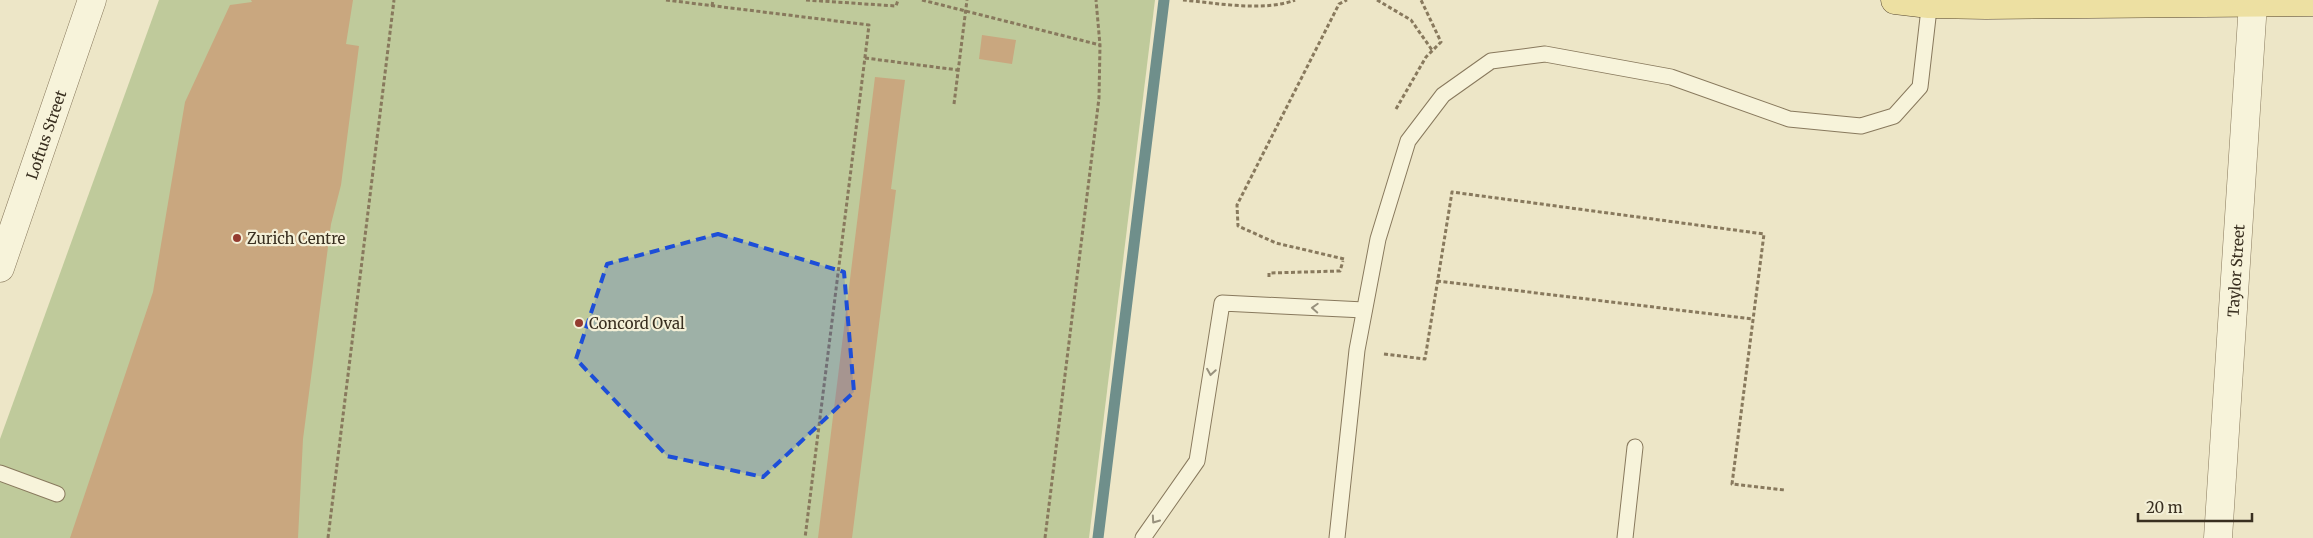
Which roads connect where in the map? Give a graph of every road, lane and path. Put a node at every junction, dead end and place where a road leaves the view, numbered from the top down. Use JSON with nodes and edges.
{"nodes":[{"id":1,"x":92,"y":0,"type":"edge"},
{"id":2,"x":394,"y":0,"type":"edge"},
{"id":3,"x":666,"y":0,"type":"edge"},
{"id":4,"x":713,"y":0,"type":"edge"},
{"id":5,"x":806,"y":0,"type":"edge"},
{"id":6,"x":898,"y":0,"type":"edge"},
{"id":7,"x":922,"y":0,"type":"edge"},
{"id":8,"x":966,"y":0,"type":"edge"},
{"id":9,"x":1096,"y":0,"type":"edge"},
{"id":10,"x":1183,"y":0,"type":"edge"},
{"id":11,"x":1295,"y":0,"type":"edge"},
{"id":12,"x":1348,"y":0,"type":"edge"},
{"id":13,"x":1377,"y":0,"type":"edge"},
{"id":14,"x":1421,"y":0,"type":"edge"},
{"id":15,"x":1895,"y":0,"type":"edge"},
{"id":16,"x":1192,"y":1,"type":"edge"},
{"id":17,"x":1930,"y":2,"type":"edge"},
{"id":18,"x":2313,"y":2,"type":"edge"},
{"id":19,"x":2253,"y":3,"type":"junction"},
{"id":20,"x":712,"y":6,"type":"junction"},
{"id":21,"x":965,"y":11,"type":"junction"},
{"id":22,"x":1100,"y":45,"type":"junction"},
{"id":23,"x":1432,"y":50,"type":"junction"},
{"id":24,"x":864,"y":58,"type":"junction"},
{"id":25,"x":958,"y":70,"type":"junction"},
{"id":26,"x":954,"y":104,"type":"dead end"},
{"id":27,"x":1395,"y":111,"type":"dead end"},
{"id":28,"x":1348,"y":249,"type":"dead end"},
{"id":29,"x":1344,"y":259,"type":"junction"},
{"id":30,"x":0,"y":268,"type":"edge"},
{"id":31,"x":1437,"y":280,"type":"junction"},
{"id":32,"x":1267,"y":306,"type":"junction"},
{"id":33,"x":1364,"y":310,"type":"junction"},
{"id":34,"x":1753,"y":319,"type":"junction"},
{"id":35,"x":1357,"y":350,"type":"junction"},
{"id":36,"x":1635,"y":446,"type":"dead end"},
{"id":37,"x":0,"y":473,"type":"edge"},
{"id":38,"x":1785,"y":490,"type":"dead end"},
{"id":39,"x":57,"y":494,"type":"dead end"},
{"id":40,"x":328,"y":538,"type":"edge"},
{"id":41,"x":805,"y":538,"type":"edge"},
{"id":42,"x":1045,"y":538,"type":"edge"},
{"id":43,"x":1143,"y":538,"type":"edge"},
{"id":44,"x":1337,"y":538,"type":"edge"},
{"id":45,"x":1624,"y":538,"type":"edge"},
{"id":46,"x":2218,"y":538,"type":"edge"}],
"edges":[{"from":1,"to":30,"type":"street","name":"Loftus Street"},
{"from":2,"to":40,"type":"path"},
{"from":3,"to":20,"type":"path"},
{"from":4,"to":20,"type":"path"},
{"from":5,"to":6,"type":"path"},
{"from":7,"to":21,"type":"path"},
{"from":8,"to":21,"type":"path"},
{"from":9,"to":22,"type":"path"},
{"from":10,"to":16,"type":"path"},
{"from":11,"to":16,"type":"path"},
{"from":12,"to":29,"type":"path"},
{"from":13,"to":23,"type":"path"},
{"from":14,"to":23,"type":"path"},
{"from":15,"to":17,"type":"main road"},
{"from":17,"to":19,"type":"main road"},
{"from":17,"to":33,"type":"lane"},
{"from":18,"to":19,"type":"main road"},
{"from":19,"to":46,"type":"street","name":"Taylor Street"},
{"from":20,"to":24,"type":"path"},
{"from":21,"to":22,"type":"path"},
{"from":21,"to":25,"type":"path"},
{"from":22,"to":42,"type":"path"},
{"from":23,"to":27,"type":"path"},
{"from":24,"to":25,"type":"path"},
{"from":24,"to":41,"type":"path"},
{"from":25,"to":26,"type":"path"},
{"from":28,"to":29,"type":"path"},
{"from":29,"to":32,"type":"path"},
{"from":31,"to":34,"type":"path"},
{"from":31,"to":34,"type":"path"},
{"from":31,"to":35,"type":"path"},
{"from":33,"to":32,"type":"lane","one_way":true},
{"from":32,"to":43,"type":"lane","one_way":true},
{"from":33,"to":35,"type":"lane"},
{"from":34,"to":38,"type":"path"},
{"from":35,"to":44,"type":"lane"},
{"from":36,"to":45,"type":"lane"},
{"from":37,"to":39,"type":"lane"}]}
